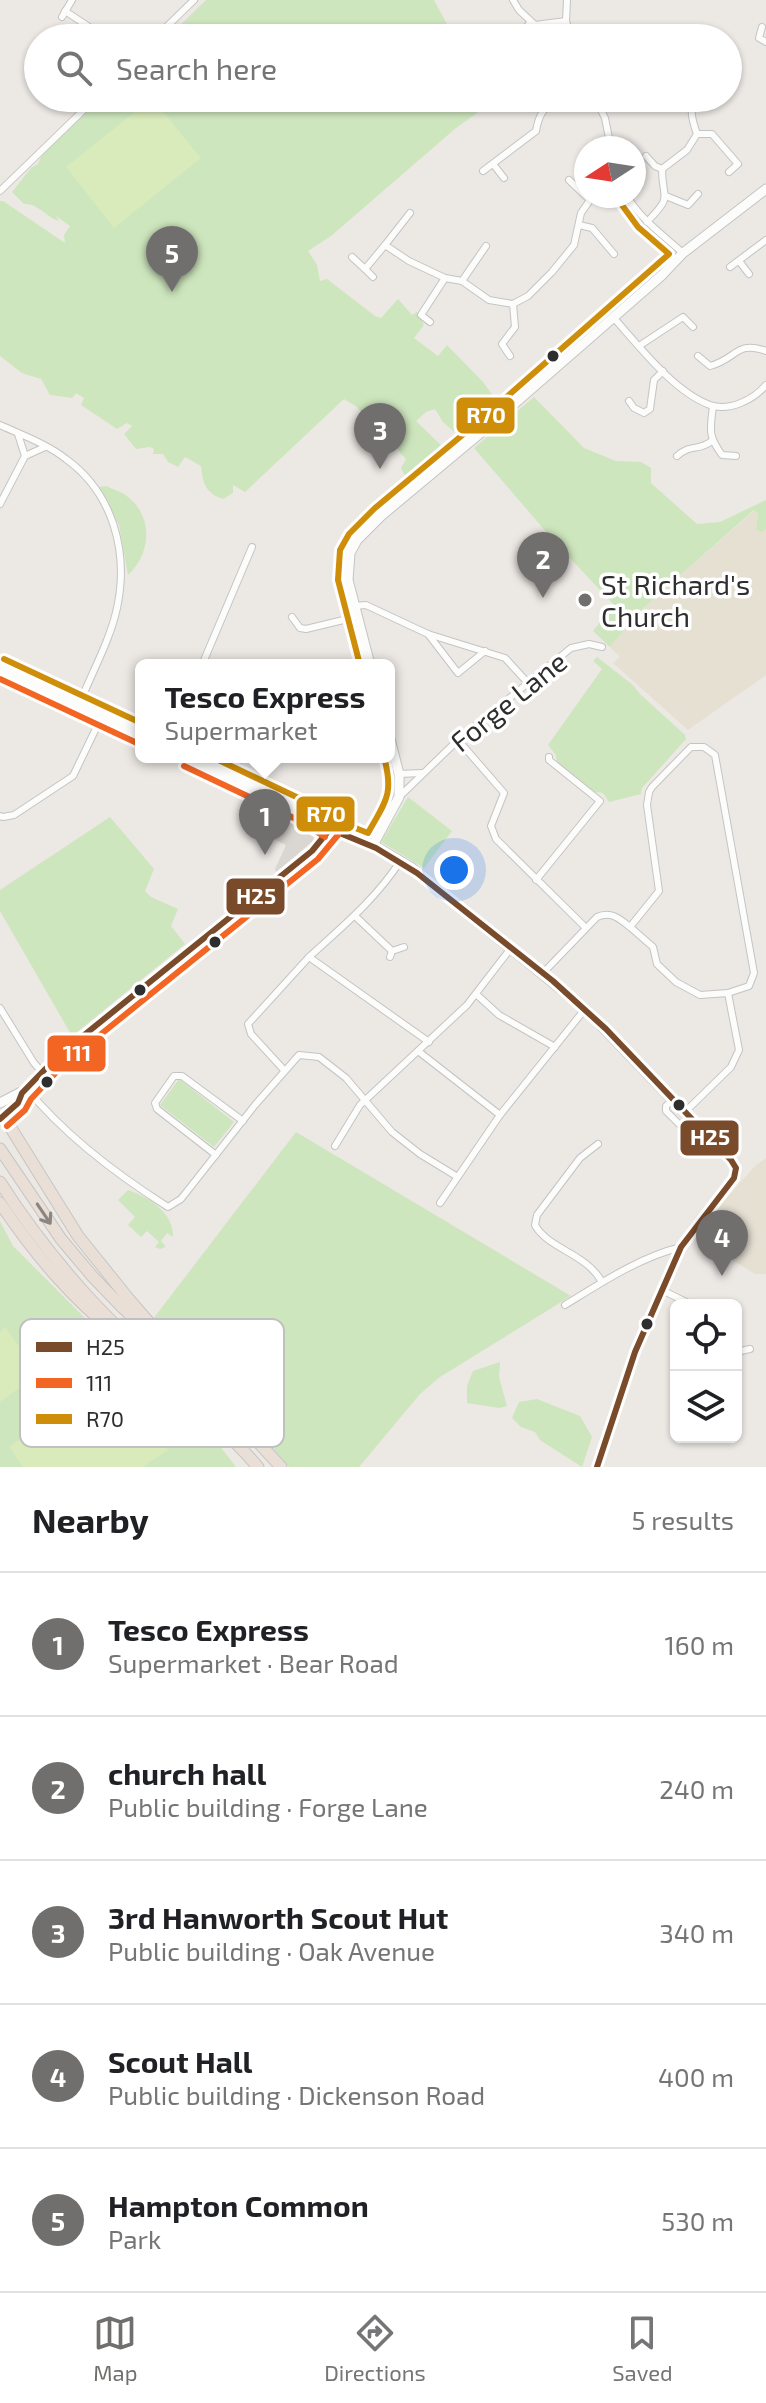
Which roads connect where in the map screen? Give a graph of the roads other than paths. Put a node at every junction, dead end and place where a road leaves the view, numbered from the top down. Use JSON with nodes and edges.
{"nodes":[{"id":1,"x":72,"y":0,"type":"edge"},
{"id":2,"x":194,"y":0,"type":"edge"},
{"id":3,"x":513,"y":0,"type":"edge"},
{"id":4,"x":567,"y":0,"type":"edge"},
{"id":5,"x":566,"y":21,"type":"junction"},
{"id":6,"x":530,"y":22,"type":"joint"},
{"id":7,"x":82,"y":24,"type":"edge"},
{"id":8,"x":169,"y":24,"type":"edge"},
{"id":9,"x":533,"y":24,"type":"edge"},
{"id":10,"x":543,"y":24,"type":"edge"},
{"id":11,"x":567,"y":24,"type":"edge"},
{"id":12,"x":762,"y":27,"type":"dead end"},
{"id":13,"x":759,"y":40,"type":"edge"},
{"id":14,"x":82,"y":112,"type":"edge"},
{"id":15,"x":541,"y":112,"type":"edge"},
{"id":16,"x":602,"y":112,"type":"edge"},
{"id":17,"x":692,"y":112,"type":"edge"},
{"id":18,"x":697,"y":134,"type":"junction"},
{"id":19,"x":609,"y":136,"type":"edge"},
{"id":20,"x":646,"y":156,"type":"dead end"},
{"id":21,"x":746,"y":157,"type":"dead end"},
{"id":22,"x":493,"y":164,"type":"junction"},
{"id":23,"x":738,"y":164,"type":"junction"},
{"id":24,"x":662,"y":169,"type":"junction"},
{"id":25,"x":483,"y":171,"type":"dead end"},
{"id":26,"x":729,"y":172,"type":"dead end"},
{"id":27,"x":504,"y":178,"type":"dead end"},
{"id":28,"x":569,"y":180,"type":"dead end"},
{"id":29,"x":574,"y":185,"type":"edge"},
{"id":30,"x":766,"y":189,"type":"edge"},
{"id":31,"x":0,"y":191,"type":"edge"},
{"id":32,"x":698,"y":194,"type":"dead end"},
{"id":33,"x":666,"y":196,"type":"junction"},
{"id":34,"x":584,"y":208,"type":"edge"},
{"id":35,"x":634,"y":208,"type":"edge"},
{"id":36,"x":410,"y":213,"type":"dead end"},
{"id":37,"x":647,"y":222,"type":"junction"},
{"id":38,"x":579,"y":225,"type":"junction"},
{"id":39,"x":766,"y":240,"type":"edge"},
{"id":40,"x":385,"y":245,"type":"junction"},
{"id":41,"x":486,"y":246,"type":"dead end"},
{"id":42,"x":683,"y":253,"type":"junction"},
{"id":43,"x":614,"y":254,"type":"dead end"},
{"id":44,"x":352,"y":257,"type":"dead end"},
{"id":45,"x":739,"y":261,"type":"junction"},
{"id":46,"x":730,"y":267,"type":"dead end"},
{"id":47,"x":365,"y":269,"type":"junction"},
{"id":48,"x":749,"y":274,"type":"dead end"},
{"id":49,"x":373,"y":277,"type":"dead end"},
{"id":50,"x":445,"y":278,"type":"junction"},
{"id":51,"x":462,"y":281,"type":"junction"},
{"id":52,"x":513,"y":304,"type":"junction"},
{"id":53,"x":613,"y":317,"type":"junction"},
{"id":54,"x":430,"y":322,"type":"dead end"},
{"id":55,"x":693,"y":327,"type":"dead end"},
{"id":56,"x":639,"y":346,"type":"junction"},
{"id":57,"x":766,"y":351,"type":"edge"},
{"id":58,"x":510,"y":356,"type":"dead end"},
{"id":59,"x":698,"y":356,"type":"dead end"},
{"id":60,"x":663,"y":371,"type":"junction"},
{"id":61,"x":764,"y":390,"type":"edge"},
{"id":62,"x":629,"y":401,"type":"dead end"},
{"id":63,"x":713,"y":406,"type":"junction"},
{"id":64,"x":0,"y":425,"type":"edge"},
{"id":65,"x":18,"y":434,"type":"junction"},
{"id":66,"x":712,"y":441,"type":"junction"},
{"id":67,"x":45,"y":447,"type":"junction"},
{"id":68,"x":722,"y":455,"type":"junction"},
{"id":69,"x":25,"y":456,"type":"junction"},
{"id":70,"x":677,"y":456,"type":"dead end"},
{"id":71,"x":736,"y":456,"type":"dead end"},
{"id":72,"x":721,"y":465,"type":"dead end"},
{"id":73,"x":0,"y":504,"type":"edge"},
{"id":74,"x":252,"y":547,"type":"dead end"},
{"id":75,"x":354,"y":606,"type":"junction"},
{"id":76,"x":292,"y":617,"type":"dead end"},
{"id":77,"x":356,"y":617,"type":"junction"},
{"id":78,"x":428,"y":634,"type":"junction"},
{"id":79,"x":602,"y":647,"type":"dead end"},
{"id":80,"x":485,"y":651,"type":"junction"},
{"id":81,"x":205,"y":659,"type":"edge"},
{"id":82,"x":368,"y":659,"type":"edge"},
{"id":83,"x":0,"y":668,"type":"edge"},
{"id":84,"x":528,"y":683,"type":"junction"},
{"id":85,"x":79,"y":705,"type":"junction"},
{"id":86,"x":102,"y":716,"type":"junction"},
{"id":87,"x":135,"y":731,"type":"edge"},
{"id":88,"x":458,"y":740,"type":"junction"},
{"id":89,"x":549,"y":757,"type":"dead end"},
{"id":90,"x":395,"y":758,"type":"edge"},
{"id":91,"x":201,"y":763,"type":"edge"},
{"id":92,"x":237,"y":763,"type":"edge"},
{"id":93,"x":422,"y":773,"type":"junction"},
{"id":94,"x":399,"y":774,"type":"junction"},
{"id":95,"x":231,"y":777,"type":"junction"},
{"id":96,"x":399,"y":797,"type":"junction"},
{"id":97,"x":0,"y":816,"type":"edge"},
{"id":98,"x":330,"y":829,"type":"junction"},
{"id":99,"x":373,"y":845,"type":"junction"},
{"id":100,"x":401,"y":860,"type":"junction"},
{"id":101,"x":536,"y":880,"type":"junction"},
{"id":102,"x":355,"y":916,"type":"junction"},
{"id":103,"x":585,"y":927,"type":"junction"},
{"id":104,"x":630,"y":927,"type":"junction"},
{"id":105,"x":404,"y":947,"type":"dead end"},
{"id":106,"x":511,"y":948,"type":"junction"},
{"id":107,"x":309,"y":957,"type":"junction"},
{"id":108,"x":543,"y":973,"type":"junction"},
{"id":109,"x":728,"y":993,"type":"junction"},
{"id":110,"x":476,"y":994,"type":"junction"},
{"id":111,"x":0,"y":1008,"type":"edge"},
{"id":112,"x":585,"y":1009,"type":"junction"},
{"id":113,"x":429,"y":1042,"type":"junction"},
{"id":114,"x":555,"y":1047,"type":"junction"},
{"id":115,"x":418,"y":1051,"type":"junction"},
{"id":116,"x":284,"y":1070,"type":"junction"},
{"id":117,"x":42,"y":1072,"type":"junction"},
{"id":118,"x":25,"y":1091,"type":"junction"},
{"id":119,"x":365,"y":1099,"type":"junction"},
{"id":120,"x":673,"y":1099,"type":"junction"},
{"id":121,"x":0,"y":1103,"type":"edge"},
{"id":122,"x":685,"y":1112,"type":"junction"},
{"id":123,"x":500,"y":1115,"type":"junction"},
{"id":124,"x":1,"y":1117,"type":"edge"},
{"id":125,"x":243,"y":1121,"type":"junction"},
{"id":126,"x":696,"y":1124,"type":"junction"},
{"id":127,"x":598,"y":1144,"type":"dead end"},
{"id":128,"x":335,"y":1146,"type":"dead end"},
{"id":129,"x":0,"y":1149,"type":"edge"},
{"id":130,"x":216,"y":1155,"type":"junction"},
{"id":131,"x":456,"y":1176,"type":"junction"},
{"id":132,"x":0,"y":1182,"type":"edge"},
{"id":133,"x":0,"y":1203,"type":"edge"},
{"id":134,"x":440,"y":1203,"type":"dead end"},
{"id":135,"x":681,"y":1247,"type":"junction"},
{"id":136,"x":602,"y":1282,"type":"junction"},
{"id":137,"x":662,"y":1290,"type":"junction"},
{"id":138,"x":680,"y":1299,"type":"edge"},
{"id":139,"x":565,"y":1305,"type":"dead end"},
{"id":140,"x":100,"y":1319,"type":"edge"},
{"id":141,"x":111,"y":1319,"type":"edge"},
{"id":142,"x":135,"y":1319,"type":"edge"},
{"id":143,"x":147,"y":1319,"type":"edge"},
{"id":144,"x":750,"y":1349,"type":"dead end"},
{"id":145,"x":742,"y":1351,"type":"edge"},
{"id":146,"x":240,"y":1447,"type":"edge"},
{"id":147,"x":263,"y":1447,"type":"edge"},
{"id":148,"x":258,"y":1467,"type":"edge"},
{"id":149,"x":281,"y":1467,"type":"edge"},
{"id":150,"x":597,"y":1467,"type":"edge"}],
"edges":[{"from":1,"to":7,"type":"street"},
{"from":2,"to":8,"type":"street"},
{"from":3,"to":6,"type":"street"},
{"from":4,"to":5,"type":"street"},
{"from":5,"to":10,"type":"street"},
{"from":5,"to":11,"type":"street"},
{"from":6,"to":9,"type":"street"},
{"from":12,"to":13,"type":"street"},
{"from":14,"to":31,"type":"street"},
{"from":15,"to":22,"type":"street"},
{"from":16,"to":19,"type":"street"},
{"from":17,"to":18,"type":"street"},
{"from":18,"to":23,"type":"street"},
{"from":18,"to":24,"type":"street"},
{"from":20,"to":24,"type":"street"},
{"from":21,"to":23,"type":"street"},
{"from":22,"to":25,"type":"street"},
{"from":22,"to":27,"type":"street"},
{"from":23,"to":26,"type":"street"},
{"from":24,"to":33,"type":"street"},
{"from":28,"to":29,"type":"street"},
{"from":30,"to":42,"type":"street"},
{"from":32,"to":33,"type":"street"},
{"from":33,"to":37,"type":"street"},
{"from":34,"to":38,"type":"street"},
{"from":35,"to":37,"type":"street"},
{"from":36,"to":40,"type":"street"},
{"from":37,"to":42,"type":"street"},
{"from":38,"to":43,"type":"street"},
{"from":38,"to":52,"type":"street"},
{"from":39,"to":45,"type":"street"},
{"from":40,"to":47,"type":"street"},
{"from":40,"to":50,"type":"street"},
{"from":41,"to":51,"type":"street"},
{"from":42,"to":53,"type":"street"},
{"from":44,"to":47,"type":"street"},
{"from":45,"to":46,"type":"street"},
{"from":45,"to":48,"type":"street"},
{"from":47,"to":49,"type":"street"},
{"from":50,"to":51,"type":"street"},
{"from":50,"to":54,"type":"street"},
{"from":51,"to":52,"type":"street"},
{"from":52,"to":58,"type":"street"},
{"from":53,"to":56,"type":"street"},
{"from":53,"to":75,"type":"street"},
{"from":55,"to":56,"type":"street"},
{"from":56,"to":60,"type":"street"},
{"from":57,"to":59,"type":"street"},
{"from":60,"to":62,"type":"street"},
{"from":60,"to":63,"type":"street"},
{"from":61,"to":63,"type":"street"},
{"from":63,"to":66,"type":"street"},
{"from":64,"to":65,"type":"street"},
{"from":65,"to":67,"type":"street"},
{"from":65,"to":69,"type":"street"},
{"from":66,"to":68,"type":"street"},
{"from":66,"to":70,"type":"street"},
{"from":67,"to":69,"type":"street"},
{"from":67,"to":85,"type":"street"},
{"from":68,"to":71,"type":"street"},
{"from":68,"to":72,"type":"street"},
{"from":69,"to":73,"type":"street"},
{"from":74,"to":81,"type":"street"},
{"from":75,"to":77,"type":"street"},
{"from":75,"to":78,"type":"street"},
{"from":76,"to":77,"type":"street"},
{"from":77,"to":82,"type":"street"},
{"from":78,"to":80,"type":"street"},
{"from":78,"to":80,"type":"street"},
{"from":79,"to":84,"type":"street","name":"Forge Lane"},
{"from":80,"to":84,"type":"street"},
{"from":83,"to":85,"type":"street"},
{"from":84,"to":88,"type":"street","name":"Forge Lane"},
{"from":85,"to":86,"type":"street"},
{"from":86,"to":87,"type":"street"},
{"from":86,"to":97,"type":"street"},
{"from":88,"to":93,"type":"street","name":"Forge Lane"},
{"from":88,"to":101,"type":"street"},
{"from":89,"to":101,"type":"street"},
{"from":90,"to":94,"type":"street"},
{"from":91,"to":95,"type":"street"},
{"from":92,"to":95,"type":"street"},
{"from":93,"to":94,"type":"street"},
{"from":93,"to":96,"type":"street","name":"Forge Lane"},
{"from":94,"to":96,"type":"street"},
{"from":95,"to":98,"type":"street"},
{"from":96,"to":99,"type":"street"},
{"from":98,"to":99,"type":"street"},
{"from":98,"to":117,"type":"street"},
{"from":99,"to":100,"type":"street"},
{"from":100,"to":102,"type":"street"},
{"from":100,"to":106,"type":"street"},
{"from":101,"to":103,"type":"street"},
{"from":102,"to":105,"type":"street"},
{"from":102,"to":107,"type":"street"},
{"from":103,"to":104,"type":"street"},
{"from":103,"to":108,"type":"street"},
{"from":104,"to":109,"type":"street"},
{"from":104,"to":109,"type":"street"},
{"from":106,"to":108,"type":"street"},
{"from":106,"to":110,"type":"street"},
{"from":107,"to":113,"type":"street"},
{"from":107,"to":116,"type":"street"},
{"from":108,"to":112,"type":"street"},
{"from":109,"to":122,"type":"street"},
{"from":110,"to":113,"type":"street"},
{"from":110,"to":114,"type":"street"},
{"from":111,"to":117,"type":"street"},
{"from":112,"to":114,"type":"street"},
{"from":112,"to":120,"type":"street"},
{"from":113,"to":115,"type":"street"},
{"from":114,"to":123,"type":"street"},
{"from":115,"to":119,"type":"street"},
{"from":115,"to":123,"type":"street"},
{"from":116,"to":119,"type":"street"},
{"from":116,"to":125,"type":"street"},
{"from":117,"to":118,"type":"street"},
{"from":118,"to":121,"type":"street"},
{"from":118,"to":130,"type":"street"},
{"from":119,"to":128,"type":"street"},
{"from":119,"to":131,"type":"street"},
{"from":120,"to":122,"type":"street"},
{"from":120,"to":126,"type":"street"},
{"from":122,"to":126,"type":"street"},
{"from":123,"to":131,"type":"street"},
{"from":124,"to":143,"type":"highway"},
{"from":125,"to":130,"type":"street"},
{"from":125,"to":130,"type":"street"},
{"from":126,"to":135,"type":"street"},
{"from":127,"to":136,"type":"street"},
{"from":129,"to":142,"type":"highway","one_way":true},
{"from":131,"to":134,"type":"street"},
{"from":132,"to":141,"type":"highway"},
{"from":133,"to":140,"type":"highway"},
{"from":135,"to":136,"type":"street"},
{"from":135,"to":137,"type":"street"},
{"from":136,"to":139,"type":"street"},
{"from":137,"to":138,"type":"street"},
{"from":137,"to":150,"type":"street"},
{"from":144,"to":145,"type":"street"},
{"from":146,"to":148,"type":"highway"},
{"from":147,"to":149,"type":"highway"}]}
